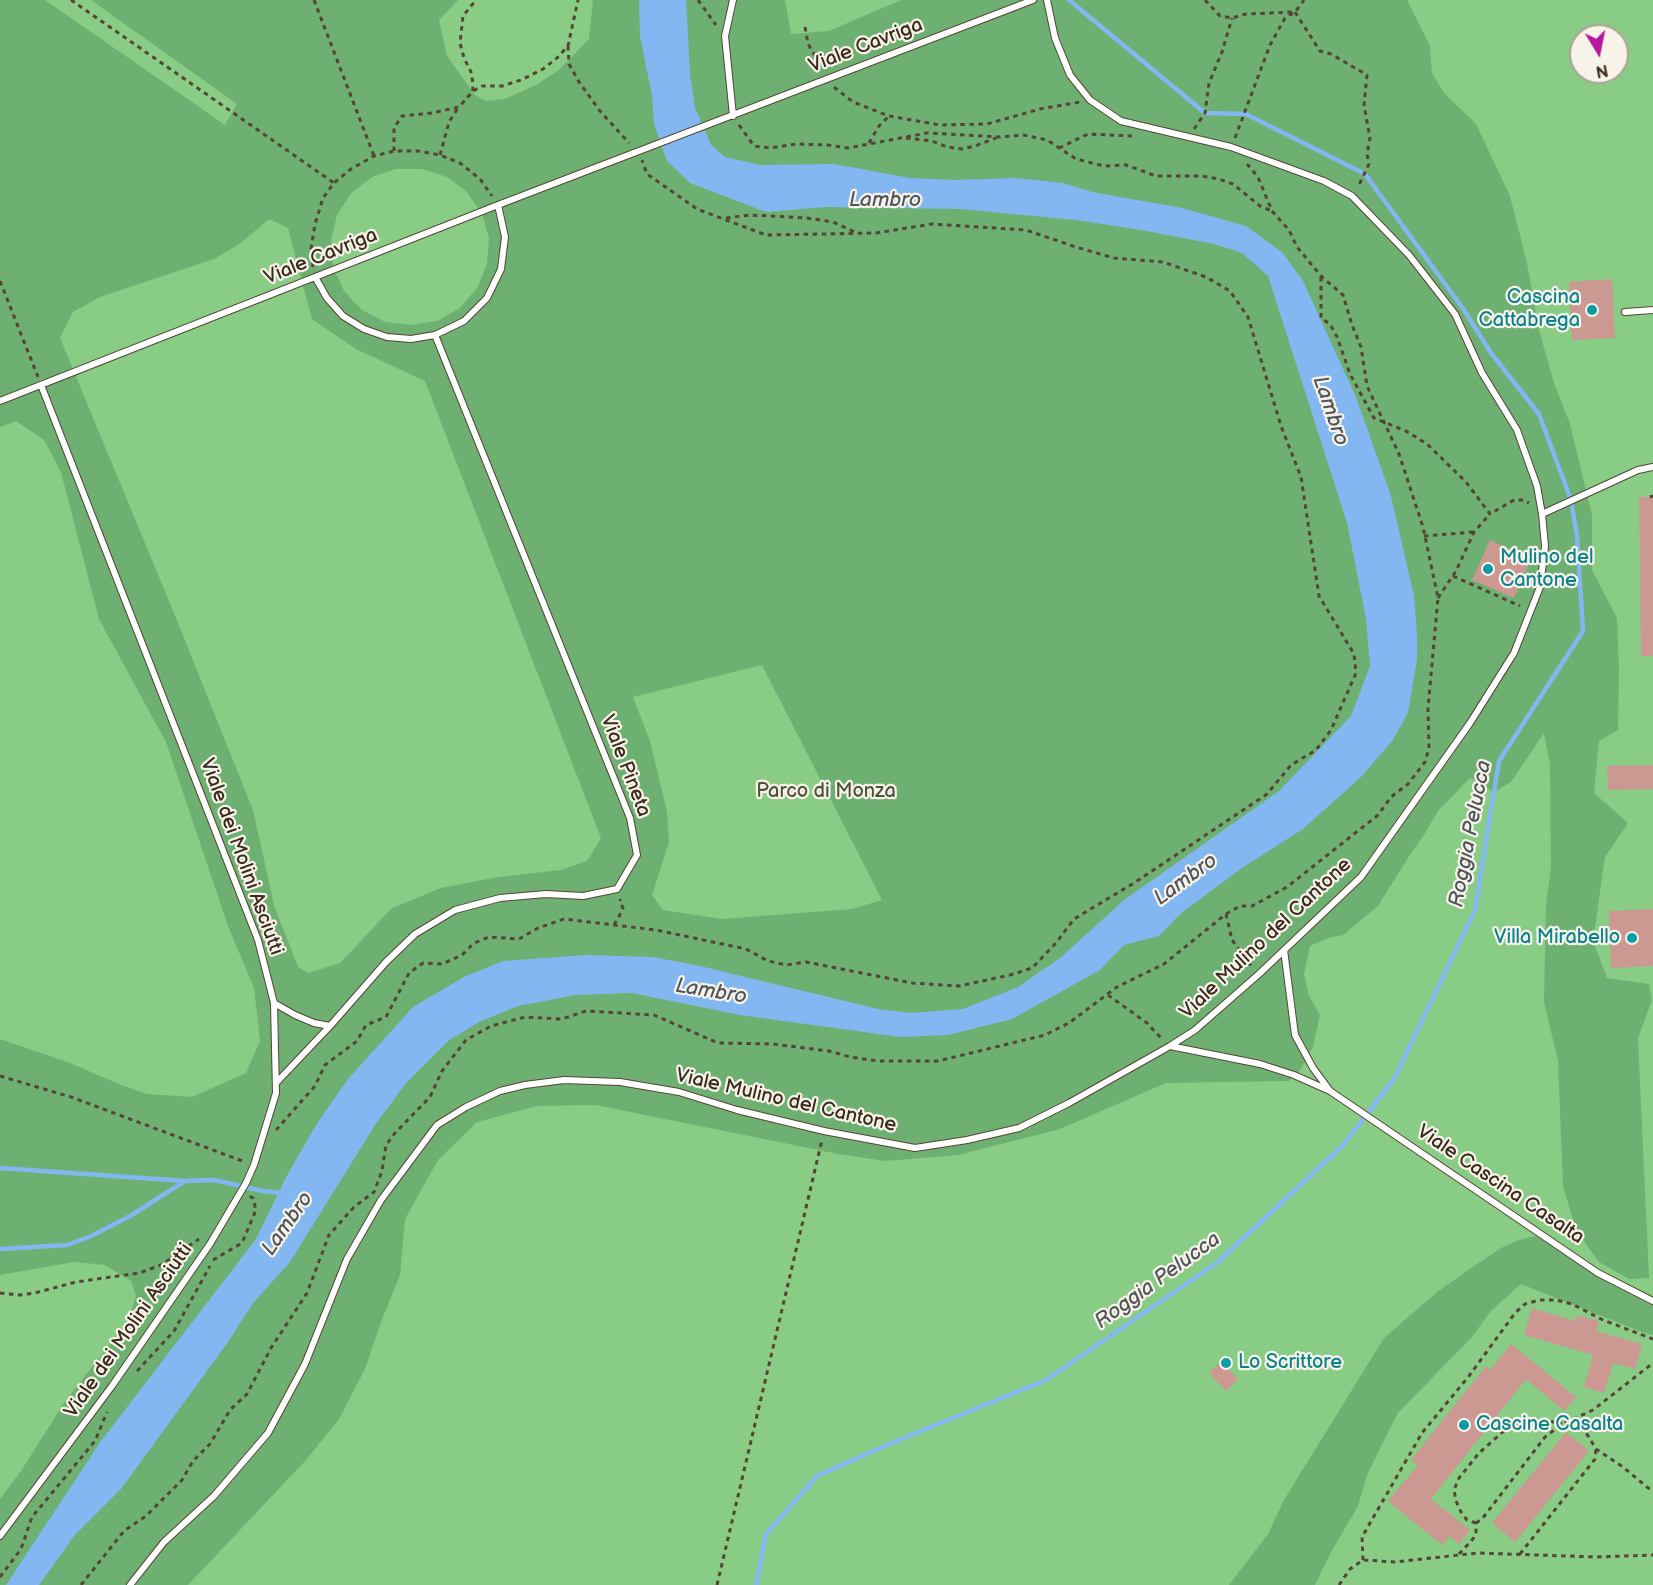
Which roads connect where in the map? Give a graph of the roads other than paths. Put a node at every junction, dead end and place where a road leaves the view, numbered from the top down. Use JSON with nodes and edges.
{"nodes":[{"id":1,"x":733,"y":0,"type":"edge"},
{"id":2,"x":1033,"y":0,"type":"edge"},
{"id":3,"x":1047,"y":0,"type":"edge"},
{"id":4,"x":733,"y":116,"type":"junction"},
{"id":5,"x":498,"y":205,"type":"junction"},
{"id":6,"x":315,"y":277,"type":"junction"},
{"id":7,"x":1653,"y":310,"type":"edge"},
{"id":8,"x":1625,"y":312,"type":"dead end"},
{"id":9,"x":435,"y":335,"type":"junction"},
{"id":10,"x":41,"y":385,"type":"junction"},
{"id":11,"x":0,"y":401,"type":"edge"},
{"id":12,"x":1653,"y":467,"type":"edge"},
{"id":13,"x":1542,"y":514,"type":"junction"},
{"id":14,"x":1284,"y":950,"type":"junction"},
{"id":15,"x":274,"y":1003,"type":"junction"},
{"id":16,"x":330,"y":1026,"type":"junction"},
{"id":17,"x":1170,"y":1046,"type":"junction"},
{"id":18,"x":276,"y":1083,"type":"junction"},
{"id":19,"x":1330,"y":1091,"type":"junction"},
{"id":20,"x":1653,"y":1301,"type":"edge"},
{"id":21,"x":0,"y":1536,"type":"edge"},
{"id":22,"x":130,"y":1585,"type":"edge"}],
"edges":[{"from":1,"to":4,"type":"lane"},
{"from":2,"to":4,"type":"lane","name":"Viale Cavriga"},
{"from":3,"to":13,"type":"lane","name":"Viale Mulino del Cantone"},
{"from":4,"to":5,"type":"lane","name":"Viale Cavriga"},
{"from":5,"to":6,"type":"lane","name":"Viale Cavriga"},
{"from":5,"to":9,"type":"lane"},
{"from":6,"to":9,"type":"lane"},
{"from":6,"to":10,"type":"lane","name":"Viale Cavriga"},
{"from":7,"to":8,"type":"lane"},
{"from":9,"to":16,"type":"lane","name":"Viale Pineta"},
{"from":10,"to":11,"type":"lane","name":"Viale Cavriga"},
{"from":10,"to":15,"type":"lane","name":"Viale dei Molini Asciutti"},
{"from":12,"to":13,"type":"lane"},
{"from":13,"to":14,"type":"lane","name":"Viale Mulino del Cantone"},
{"from":14,"to":17,"type":"lane","name":"Viale Mulino del Cantone"},
{"from":14,"to":19,"type":"lane","name":"Viale Cascina Casalta"},
{"from":15,"to":16,"type":"lane"},
{"from":15,"to":18,"type":"lane","name":"Viale dei Molini Asciutti"},
{"from":16,"to":18,"type":"lane"},
{"from":17,"to":19,"type":"lane","name":"Viale Cascina Casalta"},
{"from":17,"to":22,"type":"lane","name":"Viale Mulino del Cantone"},
{"from":18,"to":21,"type":"lane","name":"Viale dei Molini Asciutti"},
{"from":19,"to":20,"type":"lane","name":"Viale Cascina Casalta"}]}
